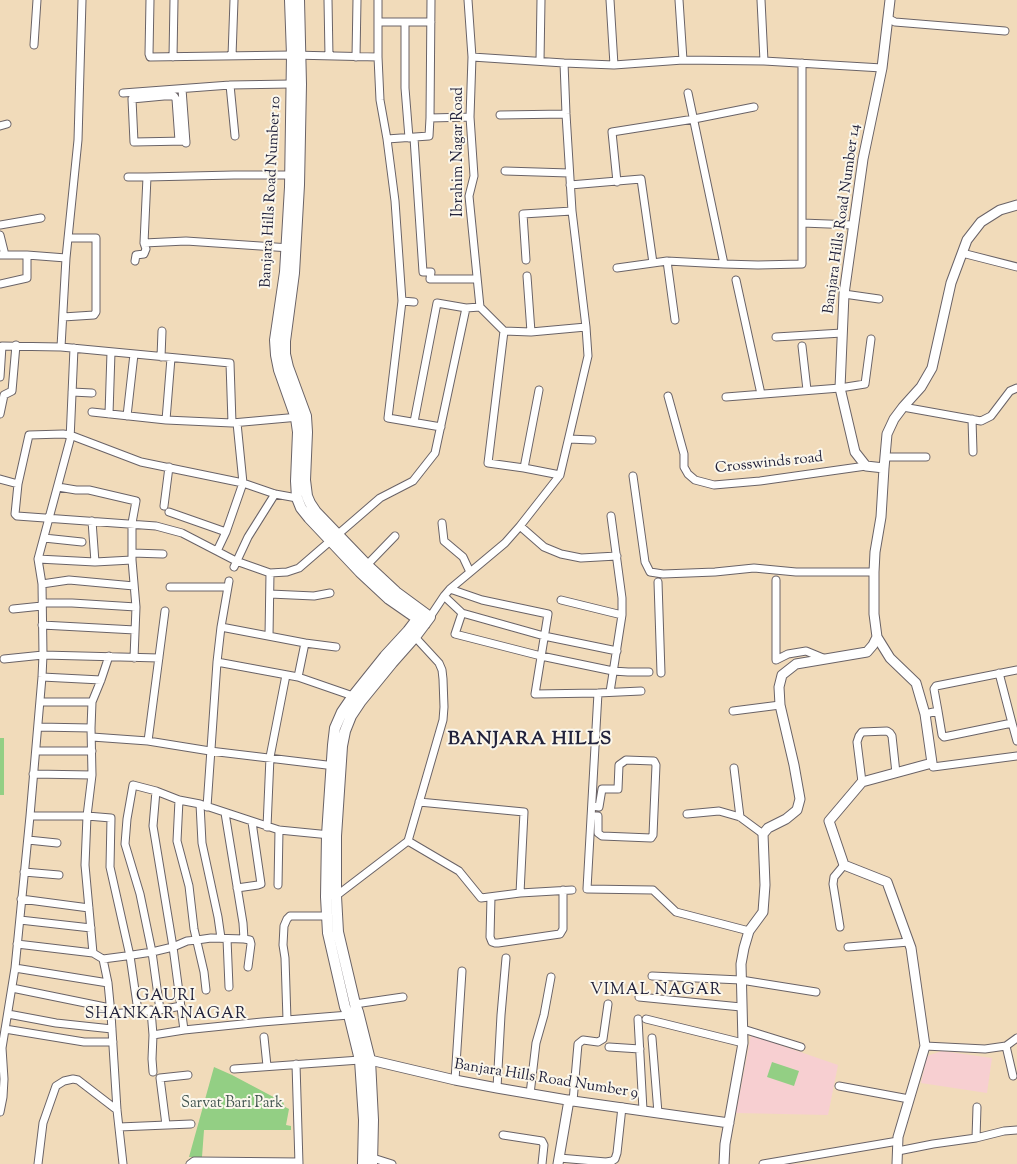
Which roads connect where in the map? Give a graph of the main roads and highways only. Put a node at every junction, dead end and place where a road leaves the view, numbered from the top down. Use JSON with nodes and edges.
{"nodes":[{"id":1,"x":290,"y":0,"type":"edge"},
{"id":2,"x":299,"y":0,"type":"edge"},
{"id":3,"x":296,"y":55,"type":"junction"},
{"id":4,"x":295,"y":175,"type":"junction"},
{"id":5,"x":301,"y":417,"type":"junction"},
{"id":6,"x":334,"y":538,"type":"junction"},
{"id":7,"x":424,"y":618,"type":"junction"},
{"id":8,"x":336,"y":766,"type":"junction"},
{"id":9,"x":331,"y":897,"type":"junction"},
{"id":10,"x":365,"y":1060,"type":"junction"},
{"id":11,"x":372,"y":1161,"type":"edge"},
{"id":12,"x":363,"y":1164,"type":"edge"}],
"edges":[{"from":1,"to":3,"type":"main road","name":"Banjara Hills Road Number 10"},
{"from":2,"to":3,"type":"main road","name":"Banjara Hills Road Number 10"},
{"from":3,"to":4,"type":"main road","name":"Banjara Hills Road Number 10"},
{"from":3,"to":4,"type":"main road","name":"Banjara Hills Road Number 10"},
{"from":4,"to":5,"type":"main road","name":"Banjara Hills Road Number 10"},
{"from":5,"to":6,"type":"main road","name":"Banjara Hills Road Number 10"},
{"from":5,"to":6,"type":"main road","name":"Banjara Hills Road Number 10"},
{"from":6,"to":7,"type":"main road","name":"Banjara Hills Road Number 10"},
{"from":7,"to":8,"type":"main road"},
{"from":7,"to":8,"type":"main road"},
{"from":8,"to":9,"type":"main road"},
{"from":9,"to":10,"type":"main road"},
{"from":9,"to":10,"type":"main road"},
{"from":10,"to":11,"type":"main road"},
{"from":10,"to":12,"type":"main road"}]}
